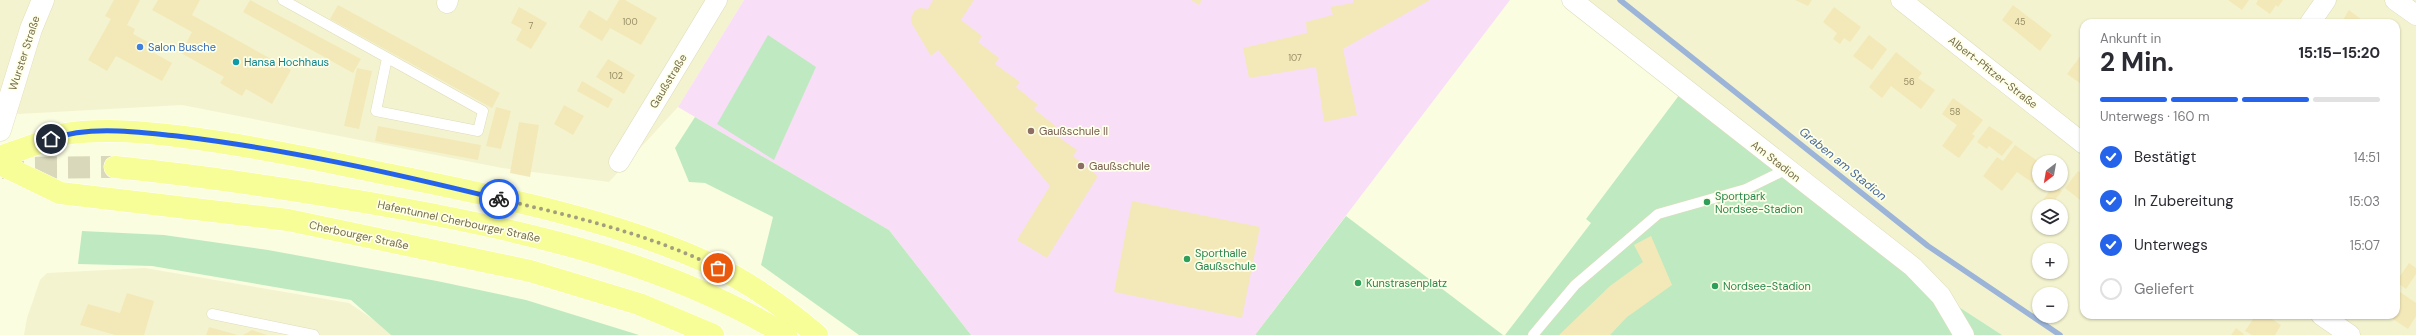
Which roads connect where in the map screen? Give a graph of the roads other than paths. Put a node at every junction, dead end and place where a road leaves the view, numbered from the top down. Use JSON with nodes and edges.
{"nodes":[{"id":1,"x":43,"y":0,"type":"edge"},
{"id":2,"x":283,"y":0,"type":"edge"},
{"id":3,"x":717,"y":0,"type":"edge"},
{"id":4,"x":1572,"y":0,"type":"edge"},
{"id":5,"x":1901,"y":0,"type":"edge"},
{"id":6,"x":2326,"y":0,"type":"edge"},
{"id":7,"x":2396,"y":0,"type":"edge"},
{"id":8,"x":2416,"y":15,"type":"edge"},
{"id":9,"x":2313,"y":19,"type":"edge"},
{"id":10,"x":387,"y":58,"type":"junction"},
{"id":11,"x":0,"y":130,"type":"edge"},
{"id":12,"x":2080,"y":141,"type":"edge"},
{"id":13,"x":0,"y":157,"type":"edge"},
{"id":14,"x":619,"y":162,"type":"dead end"},
{"id":15,"x":0,"y":164,"type":"edge"},
{"id":16,"x":115,"y":167,"type":"tunnel mouth"},
{"id":17,"x":1787,"y":169,"type":"junction"},
{"id":18,"x":212,"y":314,"type":"dead end"},
{"id":19,"x":2327,"y":319,"type":"edge"},
{"id":20,"x":314,"y":335,"type":"edge"},
{"id":21,"x":713,"y":335,"type":"edge"},
{"id":22,"x":786,"y":335,"type":"edge"},
{"id":23,"x":817,"y":335,"type":"edge"},
{"id":24,"x":1533,"y":335,"type":"edge"},
{"id":25,"x":1964,"y":335,"type":"edge"},
{"id":26,"x":2350,"y":335,"type":"edge"}],
"edges":[{"from":1,"to":11,"type":"street","name":"Wurster Straße"},
{"from":2,"to":10,"type":"lane"},
{"from":3,"to":14,"type":"street","name":"Gaußstraße"},
{"from":4,"to":17,"type":"street","name":"Am Stadion"},
{"from":5,"to":12,"type":"street","name":"Albert-Pfitzer-Straße"},
{"from":6,"to":9,"type":"street"},
{"from":7,"to":8,"type":"street"},
{"from":10,"to":10,"type":"lane"},
{"from":13,"to":23,"type":"main road"},
{"from":15,"to":21,"type":"main road","name":"Cherbourger Straße"},
{"from":16,"to":22,"type":"main road","name":"Hafentunnel Cherbourger Straße"},
{"from":17,"to":24,"type":"lane"},
{"from":17,"to":25,"type":"street","name":"Am Stadion"},
{"from":18,"to":20,"type":"lane"},
{"from":19,"to":26,"type":"street"}]}
